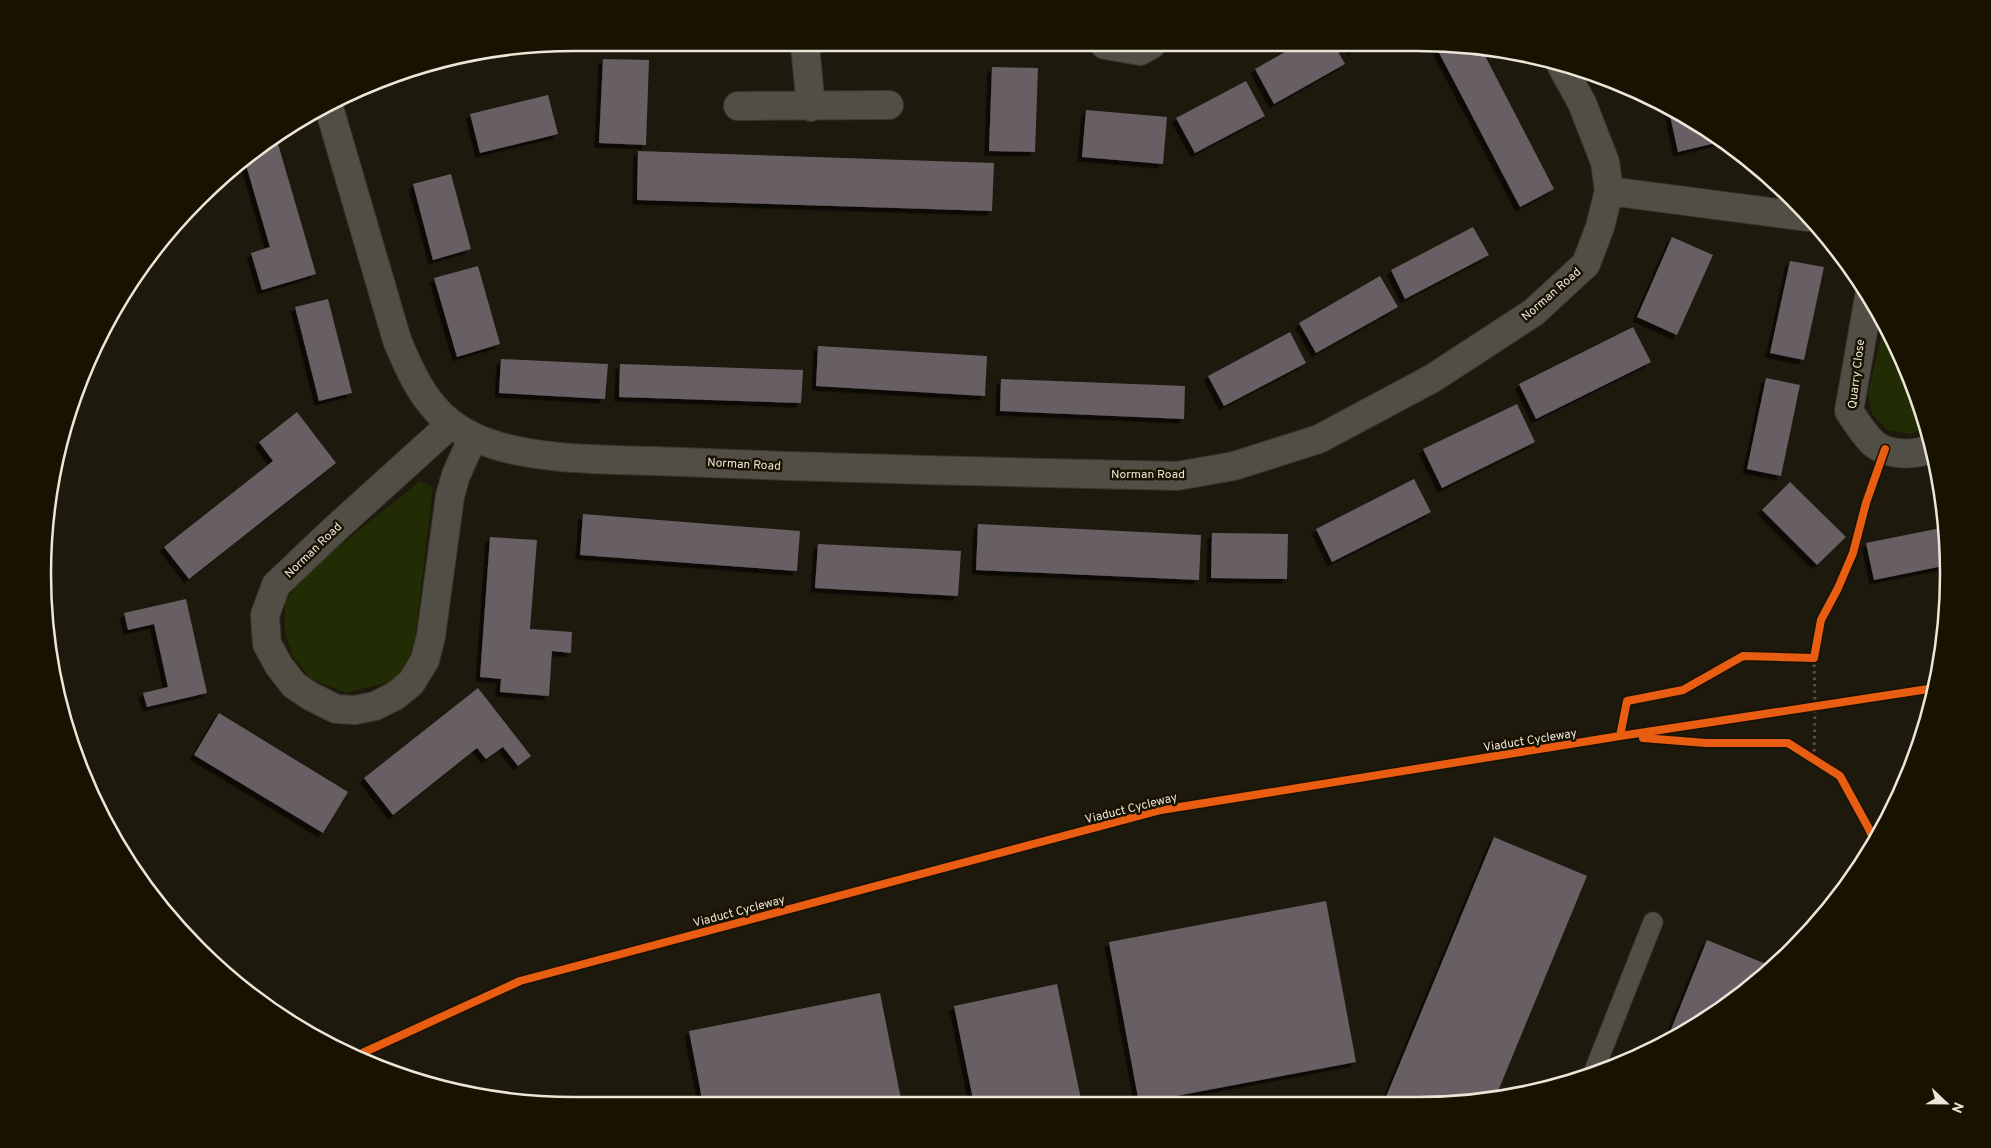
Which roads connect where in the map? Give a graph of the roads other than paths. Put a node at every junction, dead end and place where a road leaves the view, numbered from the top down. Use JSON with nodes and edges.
{"nodes":[{"id":1,"x":805,"y":51,"type":"edge"},
{"id":2,"x":1565,"y":73,"type":"edge"},
{"id":3,"x":889,"y":105,"type":"dead end"},
{"id":4,"x":738,"y":106,"type":"dead end"},
{"id":5,"x":811,"y":107,"type":"junction"},
{"id":6,"x":330,"y":112,"type":"edge"},
{"id":7,"x":1609,"y":192,"type":"junction"},
{"id":8,"x":1798,"y":216,"type":"edge"},
{"id":9,"x":1866,"y":307,"type":"edge"},
{"id":10,"x":462,"y":431,"type":"junction"},
{"id":11,"x":1925,"y":450,"type":"edge"},
{"id":12,"x":1653,"y":922,"type":"dead end"},
{"id":13,"x":1596,"y":1065,"type":"edge"}],
"edges":[{"from":1,"to":5,"type":"street"},
{"from":2,"to":7,"type":"street","name":"Norman Road"},
{"from":3,"to":5,"type":"street"},
{"from":4,"to":5,"type":"street"},
{"from":6,"to":10,"type":"street","name":"Norman Road"},
{"from":7,"to":8,"type":"street"},
{"from":7,"to":10,"type":"street","name":"Norman Road"},
{"from":9,"to":11,"type":"street","name":"Quarry Close"},
{"from":10,"to":10,"type":"street","name":"Norman Road"},
{"from":12,"to":13,"type":"lane"}]}
